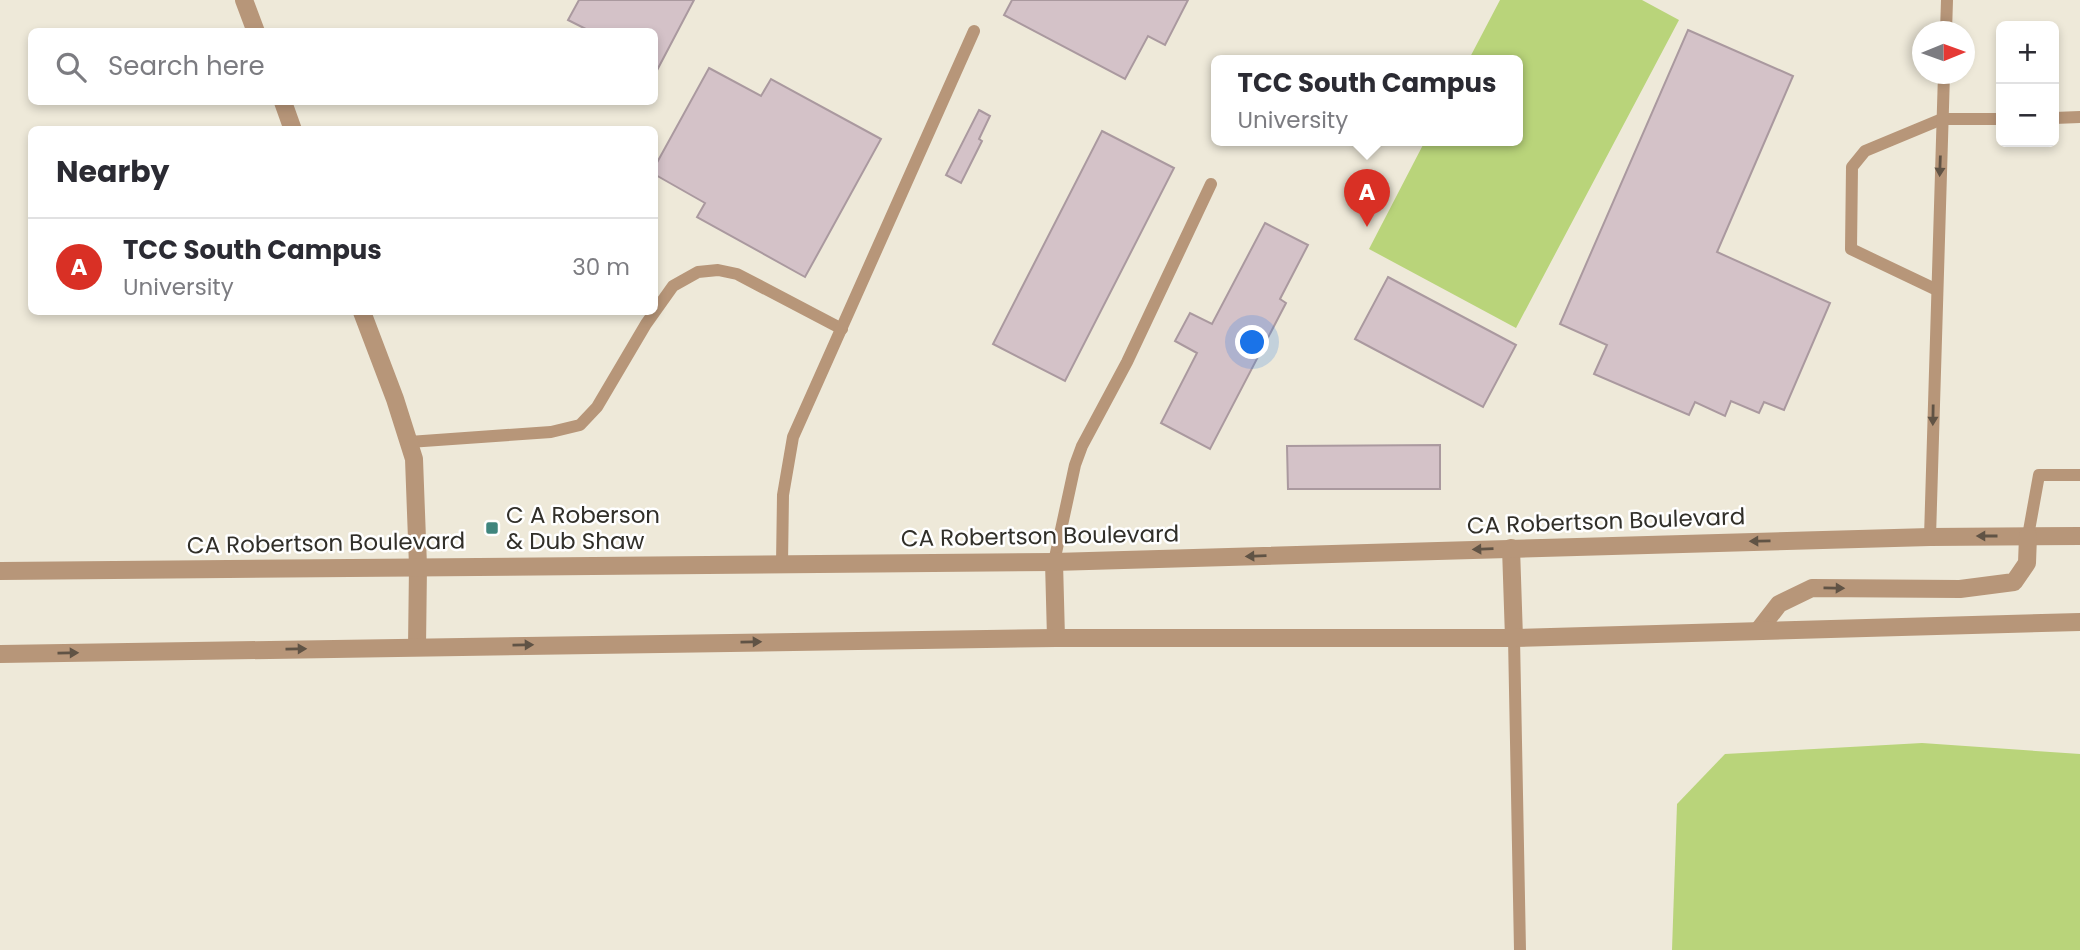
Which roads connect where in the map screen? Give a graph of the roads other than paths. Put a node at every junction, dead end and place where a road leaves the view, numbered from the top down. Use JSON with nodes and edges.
{"nodes":[{"id":1,"x":244,"y":0,"type":"edge"},
{"id":2,"x":1947,"y":0,"type":"edge"},
{"id":3,"x":1946,"y":21,"type":"edge"},
{"id":4,"x":254,"y":28,"type":"edge"},
{"id":5,"x":974,"y":32,"type":"dead end"},
{"id":6,"x":1944,"y":84,"type":"edge"},
{"id":7,"x":284,"y":105,"type":"edge"},
{"id":8,"x":2080,"y":117,"type":"edge"},
{"id":9,"x":2059,"y":118,"type":"edge"},
{"id":10,"x":1942,"y":119,"type":"junction"},
{"id":11,"x":1996,"y":119,"type":"edge"},
{"id":12,"x":292,"y":126,"type":"edge"},
{"id":13,"x":1211,"y":184,"type":"dead end"},
{"id":14,"x":1937,"y":290,"type":"junction"},
{"id":15,"x":658,"y":307,"type":"edge"},
{"id":16,"x":363,"y":315,"type":"edge"},
{"id":17,"x":652,"y":315,"type":"edge"},
{"id":18,"x":842,"y":329,"type":"junction"},
{"id":19,"x":409,"y":442,"type":"junction"},
{"id":20,"x":2080,"y":475,"type":"edge"},
{"id":21,"x":2028,"y":536,"type":"junction"},
{"id":22,"x":2080,"y":536,"type":"edge"},
{"id":23,"x":1930,"y":537,"type":"junction"},
{"id":24,"x":1511,"y":548,"type":"junction"},
{"id":25,"x":1054,"y":562,"type":"junction"},
{"id":26,"x":782,"y":564,"type":"junction"},
{"id":27,"x":418,"y":566,"type":"junction"},
{"id":28,"x":0,"y":571,"type":"edge"},
{"id":29,"x":2080,"y":622,"type":"edge"},
{"id":30,"x":1758,"y":631,"type":"junction"},
{"id":31,"x":1056,"y":638,"type":"junction"},
{"id":32,"x":1514,"y":638,"type":"junction"},
{"id":33,"x":417,"y":647,"type":"junction"},
{"id":34,"x":0,"y":654,"type":"edge"},
{"id":35,"x":1520,"y":950,"type":"edge"}],
"edges":[{"from":1,"to":4,"type":"street"},
{"from":2,"to":3,"type":"lane"},
{"from":5,"to":18,"type":"lane"},
{"from":6,"to":10,"type":"lane"},
{"from":7,"to":12,"type":"street"},
{"from":8,"to":9,"type":"lane"},
{"from":10,"to":11,"type":"lane"},
{"from":10,"to":14,"type":"lane","one_way":true},
{"from":10,"to":14,"type":"lane"},
{"from":13,"to":25,"type":"lane"},
{"from":14,"to":23,"type":"lane","one_way":true},
{"from":15,"to":18,"type":"lane"},
{"from":16,"to":19,"type":"street"},
{"from":17,"to":19,"type":"lane"},
{"from":18,"to":26,"type":"lane"},
{"from":19,"to":27,"type":"street"},
{"from":20,"to":21,"type":"lane"},
{"from":21,"to":22,"type":"street","name":"CA Robertson Boulevard"},
{"from":21,"to":23,"type":"street","name":"CA Robertson Boulevard","one_way":true},
{"from":30,"to":21,"type":"street","one_way":true},
{"from":23,"to":24,"type":"street","name":"CA Robertson Boulevard","one_way":true},
{"from":24,"to":25,"type":"street","name":"CA Robertson Boulevard","one_way":true},
{"from":24,"to":32,"type":"street"},
{"from":25,"to":26,"type":"street","name":"CA Robertson Boulevard"},
{"from":25,"to":31,"type":"street"},
{"from":26,"to":27,"type":"street","name":"CA Robertson Boulevard"},
{"from":27,"to":28,"type":"street","name":"CA Robertson Boulevard"},
{"from":27,"to":33,"type":"street"},
{"from":29,"to":30,"type":"street"},
{"from":30,"to":32,"type":"street"},
{"from":31,"to":32,"type":"street"},
{"from":33,"to":31,"type":"street","one_way":true},
{"from":32,"to":35,"type":"lane"},
{"from":34,"to":33,"type":"street","one_way":true}]}
